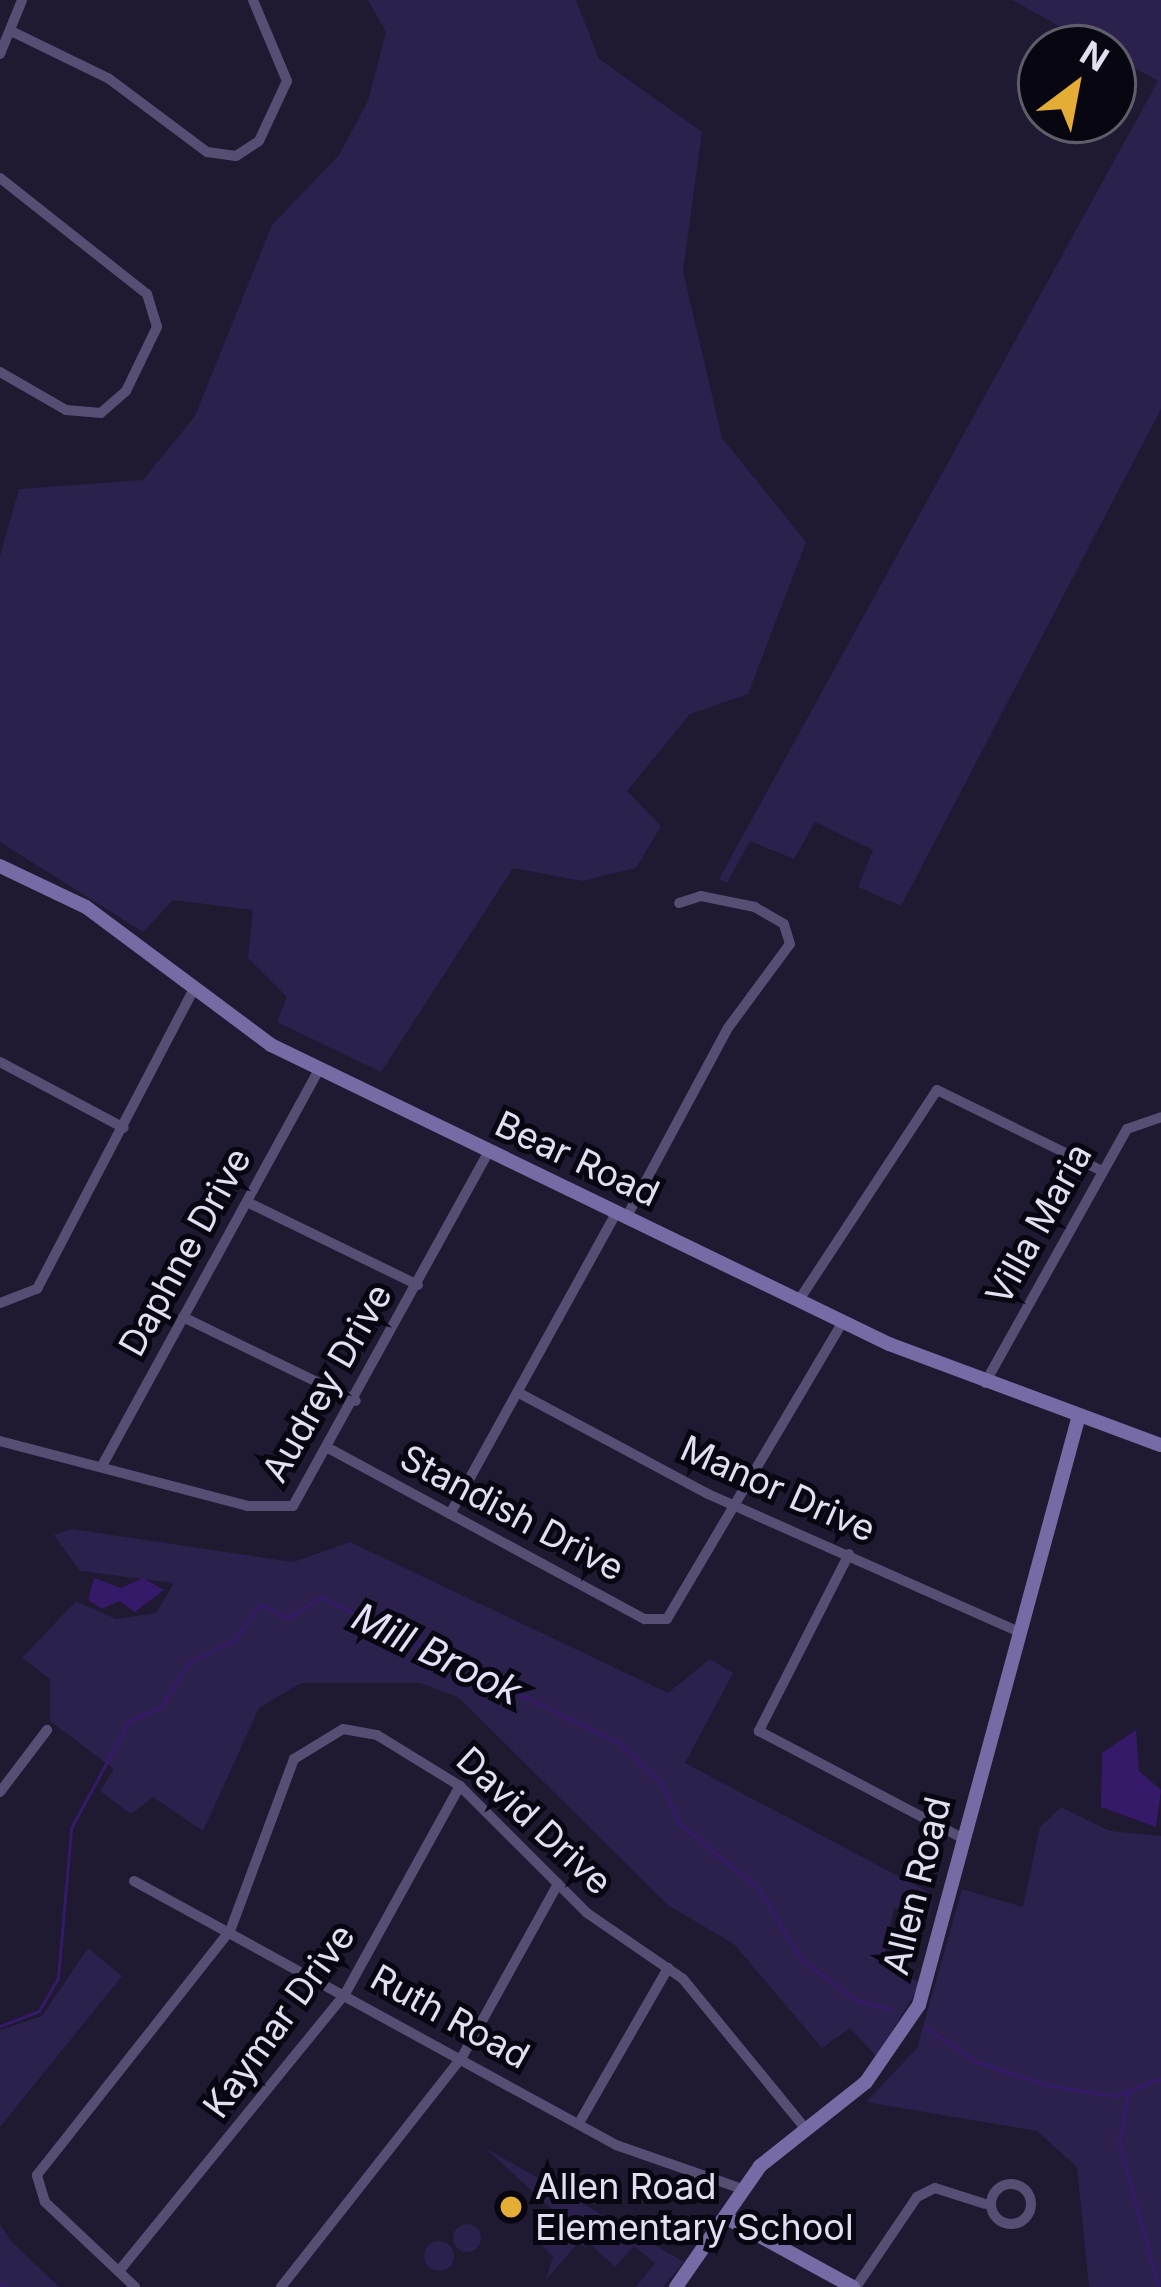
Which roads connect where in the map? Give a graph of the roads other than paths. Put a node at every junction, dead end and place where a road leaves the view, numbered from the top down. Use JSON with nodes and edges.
{"nodes":[{"id":1,"x":22,"y":0,"type":"edge"},
{"id":2,"x":254,"y":0,"type":"edge"},
{"id":3,"x":10,"y":31,"type":"junction"},
{"id":4,"x":0,"y":54,"type":"edge"},
{"id":5,"x":0,"y":178,"type":"edge"},
{"id":6,"x":0,"y":372,"type":"edge"},
{"id":7,"x":0,"y":866,"type":"edge"},
{"id":8,"x":680,"y":903,"type":"dead end"},
{"id":9,"x":192,"y":992,"type":"junction"},
{"id":10,"x":0,"y":1062,"type":"edge"},
{"id":11,"x":319,"y":1069,"type":"junction"},
{"id":12,"x":1161,"y":1117,"type":"edge"},
{"id":13,"x":124,"y":1128,"type":"junction"},
{"id":14,"x":489,"y":1151,"type":"junction"},
{"id":15,"x":1102,"y":1171,"type":"junction"},
{"id":16,"x":247,"y":1202,"type":"junction"},
{"id":17,"x":622,"y":1214,"type":"junction"},
{"id":18,"x":418,"y":1285,"type":"junction"},
{"id":19,"x":799,"y":1300,"type":"junction"},
{"id":20,"x":0,"y":1304,"type":"edge"},
{"id":21,"x":183,"y":1317,"type":"junction"},
{"id":22,"x":843,"y":1321,"type":"junction"},
{"id":23,"x":985,"y":1383,"type":"junction"},
{"id":24,"x":519,"y":1393,"type":"junction"},
{"id":25,"x":356,"y":1402,"type":"junction"},
{"id":26,"x":1078,"y":1419,"type":"junction"},
{"id":27,"x":0,"y":1441,"type":"edge"},
{"id":28,"x":1161,"y":1445,"type":"edge"},
{"id":29,"x":330,"y":1449,"type":"junction"},
{"id":30,"x":103,"y":1464,"type":"junction"},
{"id":31,"x":739,"y":1505,"type":"junction"},
{"id":32,"x":450,"y":1514,"type":"junction"},
{"id":33,"x":849,"y":1554,"type":"junction"},
{"id":34,"x":1017,"y":1630,"type":"junction"},
{"id":35,"x":47,"y":1730,"type":"dead end"},
{"id":36,"x":460,"y":1786,"type":"junction"},
{"id":37,"x":0,"y":1792,"type":"edge"},
{"id":38,"x":958,"y":1836,"type":"junction"},
{"id":39,"x":134,"y":1881,"type":"dead end"},
{"id":40,"x":558,"y":1884,"type":"junction"},
{"id":41,"x":230,"y":1930,"type":"junction"},
{"id":42,"x":668,"y":1968,"type":"junction"},
{"id":43,"x":345,"y":1994,"type":"junction"},
{"id":44,"x":462,"y":2057,"type":"junction"},
{"id":45,"x":579,"y":2123,"type":"junction"},
{"id":46,"x":805,"y":2128,"type":"junction"},
{"id":47,"x":742,"y":2189,"type":"junction"},
{"id":48,"x":985,"y":2204,"type":"dead end"},
{"id":49,"x":725,"y":2217,"type":"junction"},
{"id":50,"x":118,"y":2271,"type":"junction"},
{"id":51,"x":135,"y":2287,"type":"edge"},
{"id":52,"x":280,"y":2287,"type":"edge"},
{"id":53,"x":676,"y":2287,"type":"edge"},
{"id":54,"x":854,"y":2287,"type":"edge"}],
"edges":[{"from":1,"to":3,"type":"street"},
{"from":2,"to":3,"type":"street"},
{"from":3,"to":4,"type":"street"},
{"from":5,"to":6,"type":"street"},
{"from":7,"to":9,"type":"main road","name":"Bear Road"},
{"from":8,"to":17,"type":"street"},
{"from":9,"to":11,"type":"main road","name":"Bear Road"},
{"from":9,"to":13,"type":"street"},
{"from":10,"to":13,"type":"street"},
{"from":11,"to":14,"type":"main road","name":"Bear Road"},
{"from":11,"to":16,"type":"street","name":"Daphne Drive"},
{"from":12,"to":15,"type":"street","name":"Villa Maria"},
{"from":13,"to":20,"type":"street"},
{"from":14,"to":17,"type":"main road","name":"Bear Road"},
{"from":14,"to":18,"type":"street","name":"Audrey Drive"},
{"from":15,"to":19,"type":"street"},
{"from":15,"to":23,"type":"street","name":"Villa Maria"},
{"from":16,"to":18,"type":"street"},
{"from":16,"to":21,"type":"street","name":"Daphne Drive"},
{"from":17,"to":19,"type":"main road","name":"Bear Road"},
{"from":17,"to":24,"type":"street"},
{"from":18,"to":25,"type":"street","name":"Audrey Drive"},
{"from":19,"to":22,"type":"main road","name":"Bear Road"},
{"from":21,"to":25,"type":"street"},
{"from":21,"to":30,"type":"street","name":"Daphne Drive"},
{"from":22,"to":23,"type":"main road","name":"Bear Road"},
{"from":22,"to":31,"type":"street"},
{"from":23,"to":26,"type":"main road","name":"Bear Road"},
{"from":24,"to":31,"type":"street","name":"Manor Drive"},
{"from":24,"to":32,"type":"street"},
{"from":25,"to":29,"type":"street","name":"Audrey Drive"},
{"from":26,"to":28,"type":"main road","name":"Bear Road"},
{"from":26,"to":34,"type":"main road","name":"Allen Road"},
{"from":27,"to":30,"type":"street","name":"Audrey Drive"},
{"from":29,"to":30,"type":"street","name":"Audrey Drive"},
{"from":29,"to":32,"type":"street","name":"Standish Drive"},
{"from":31,"to":32,"type":"street","name":"Standish Drive"},
{"from":31,"to":33,"type":"street","name":"Manor Drive"},
{"from":33,"to":34,"type":"street","name":"Manor Drive"},
{"from":33,"to":38,"type":"street"},
{"from":34,"to":38,"type":"main road","name":"Allen Road"},
{"from":35,"to":37,"type":"street"},
{"from":36,"to":40,"type":"street","name":"David Drive"},
{"from":36,"to":41,"type":"street","name":"David Drive"},
{"from":36,"to":43,"type":"street","name":"Kaymar Drive"},
{"from":38,"to":46,"type":"main road","name":"Allen Road"},
{"from":39,"to":41,"type":"street","name":"Ruth Road"},
{"from":40,"to":42,"type":"street","name":"David Drive"},
{"from":40,"to":44,"type":"street"},
{"from":41,"to":43,"type":"street","name":"Ruth Road"},
{"from":41,"to":50,"type":"street","name":"David Drive"},
{"from":42,"to":45,"type":"street"},
{"from":42,"to":46,"type":"street","name":"David Drive"},
{"from":43,"to":44,"type":"street","name":"Ruth Road"},
{"from":43,"to":50,"type":"street","name":"Kaymar Drive"},
{"from":44,"to":45,"type":"street","name":"Ruth Road"},
{"from":44,"to":52,"type":"street"},
{"from":45,"to":47,"type":"street","name":"Ruth Road"},
{"from":46,"to":47,"type":"main road","name":"Allen Road"},
{"from":47,"to":49,"type":"main road","name":"Allen Road"},
{"from":48,"to":54,"type":"street"},
{"from":49,"to":53,"type":"main road","name":"Allen Road"},
{"from":49,"to":54,"type":"main road"},
{"from":50,"to":51,"type":"street","name":"David Drive"}]}
